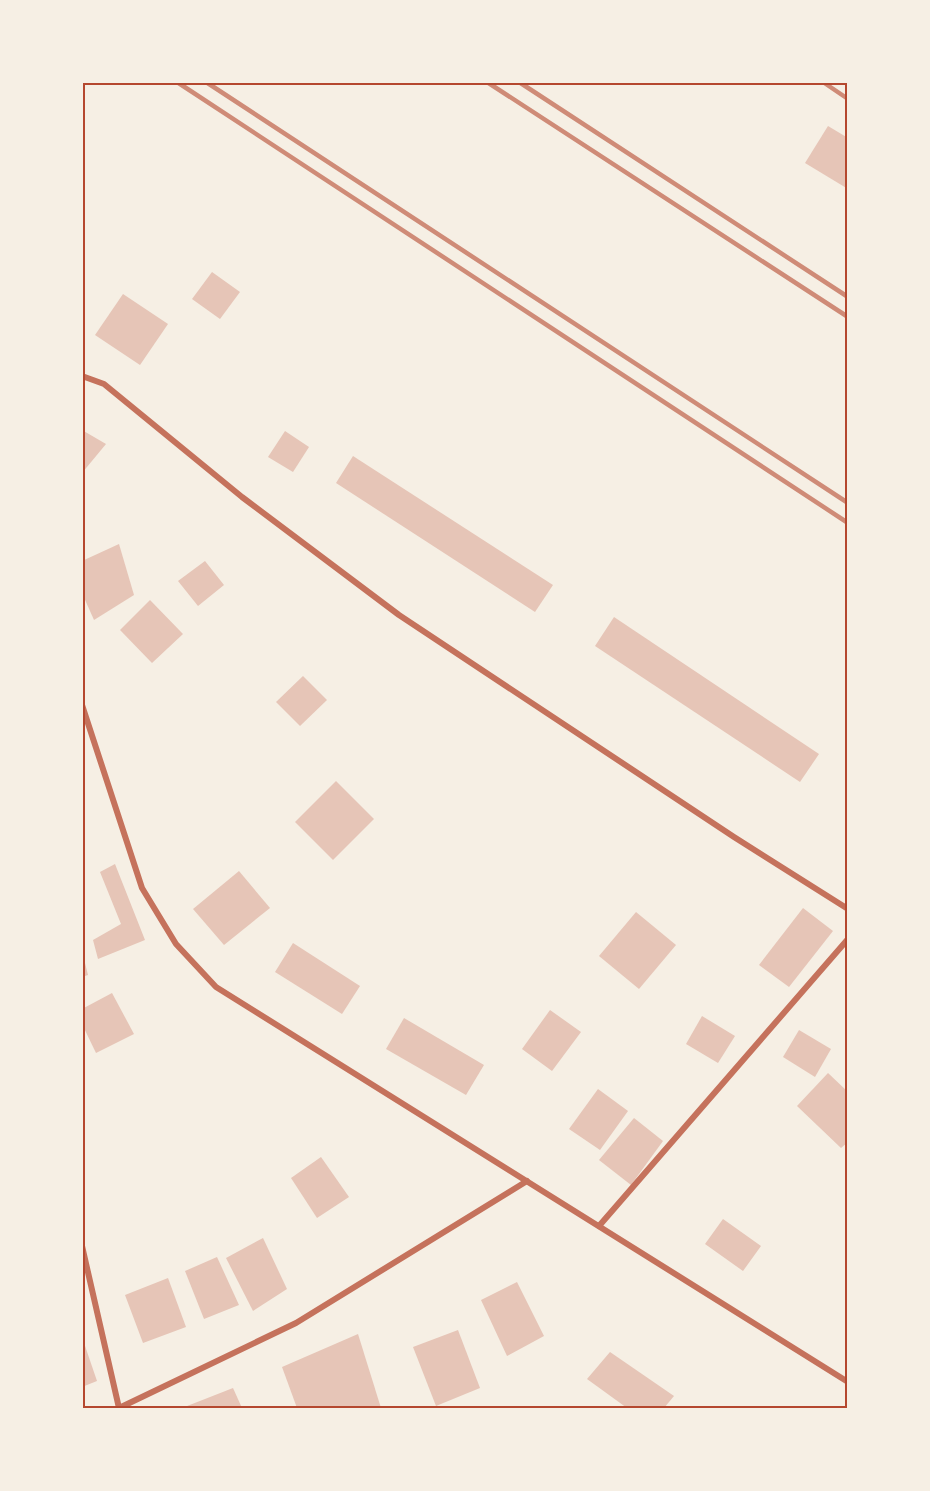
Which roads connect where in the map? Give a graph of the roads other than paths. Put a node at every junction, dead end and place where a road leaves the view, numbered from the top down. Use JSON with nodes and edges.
{"nodes":[{"id":1,"x":82,"y":376,"type":"edge"},
{"id":2,"x":82,"y":705,"type":"edge"},
{"id":3,"x":848,"y":909,"type":"edge"},
{"id":4,"x":848,"y":939,"type":"edge"},
{"id":5,"x":527,"y":1181,"type":"junction"},
{"id":6,"x":599,"y":1226,"type":"junction"},
{"id":7,"x":82,"y":1246,"type":"edge"},
{"id":8,"x":848,"y":1382,"type":"edge"},
{"id":9,"x":119,"y":1408,"type":"edge"}],
"edges":[{"from":1,"to":3,"type":"street"},
{"from":2,"to":5,"type":"street"},
{"from":4,"to":6,"type":"street"},
{"from":5,"to":6,"type":"street"},
{"from":5,"to":9,"type":"street"},
{"from":6,"to":8,"type":"street"},
{"from":7,"to":9,"type":"street"}]}
